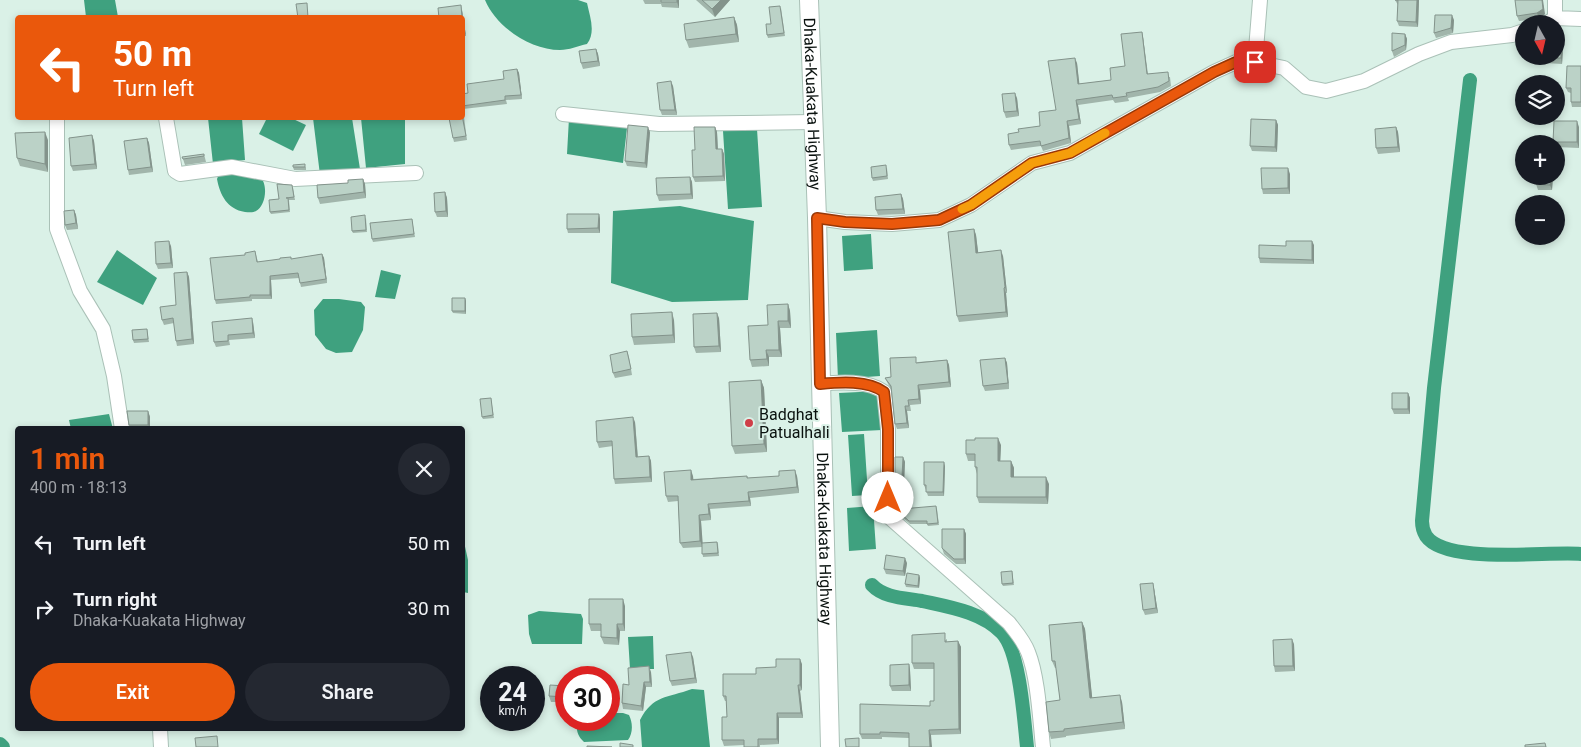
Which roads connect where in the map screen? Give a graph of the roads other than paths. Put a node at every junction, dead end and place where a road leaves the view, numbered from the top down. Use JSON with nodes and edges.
{"nodes":[{"id":1,"x":809,"y":0,"type":"edge"},
{"id":2,"x":1260,"y":0,"type":"edge"},
{"id":3,"x":1556,"y":0,"type":"edge"},
{"id":4,"x":1552,"y":15,"type":"edge"},
{"id":5,"x":1581,"y":19,"type":"edge"},
{"id":6,"x":1565,"y":20,"type":"edge"},
{"id":7,"x":1515,"y":34,"type":"edge"},
{"id":8,"x":1255,"y":62,"type":"junction"},
{"id":9,"x":563,"y":114,"type":"dead end"},
{"id":10,"x":57,"y":120,"type":"edge"},
{"id":11,"x":166,"y":120,"type":"edge"},
{"id":12,"x":813,"y":122,"type":"junction"},
{"id":13,"x":416,"y":173,"type":"dead end"},
{"id":14,"x":817,"y":218,"type":"junction"},
{"id":15,"x":820,"y":384,"type":"junction"},
{"id":16,"x":122,"y":426,"type":"edge"},
{"id":17,"x":160,"y":731,"type":"edge"},
{"id":18,"x":162,"y":747,"type":"edge"},
{"id":19,"x":830,"y":747,"type":"edge"},
{"id":20,"x":1043,"y":747,"type":"edge"}],
"edges":[{"from":1,"to":12,"type":"main road","name":"Dhaka-Kuakata Highway"},
{"from":2,"to":8,"type":"street"},
{"from":3,"to":4,"type":"street"},
{"from":5,"to":6,"type":"street"},
{"from":7,"to":8,"type":"street"},
{"from":8,"to":14,"type":"street"},
{"from":9,"to":12,"type":"street"},
{"from":10,"to":16,"type":"street"},
{"from":11,"to":13,"type":"street"},
{"from":12,"to":14,"type":"main road","name":"Dhaka-Kuakata Highway"},
{"from":14,"to":15,"type":"main road","name":"Dhaka-Kuakata Highway"},
{"from":15,"to":19,"type":"main road","name":"Dhaka-Kuakata Highway"},
{"from":15,"to":20,"type":"street"},
{"from":17,"to":18,"type":"street"}]}
